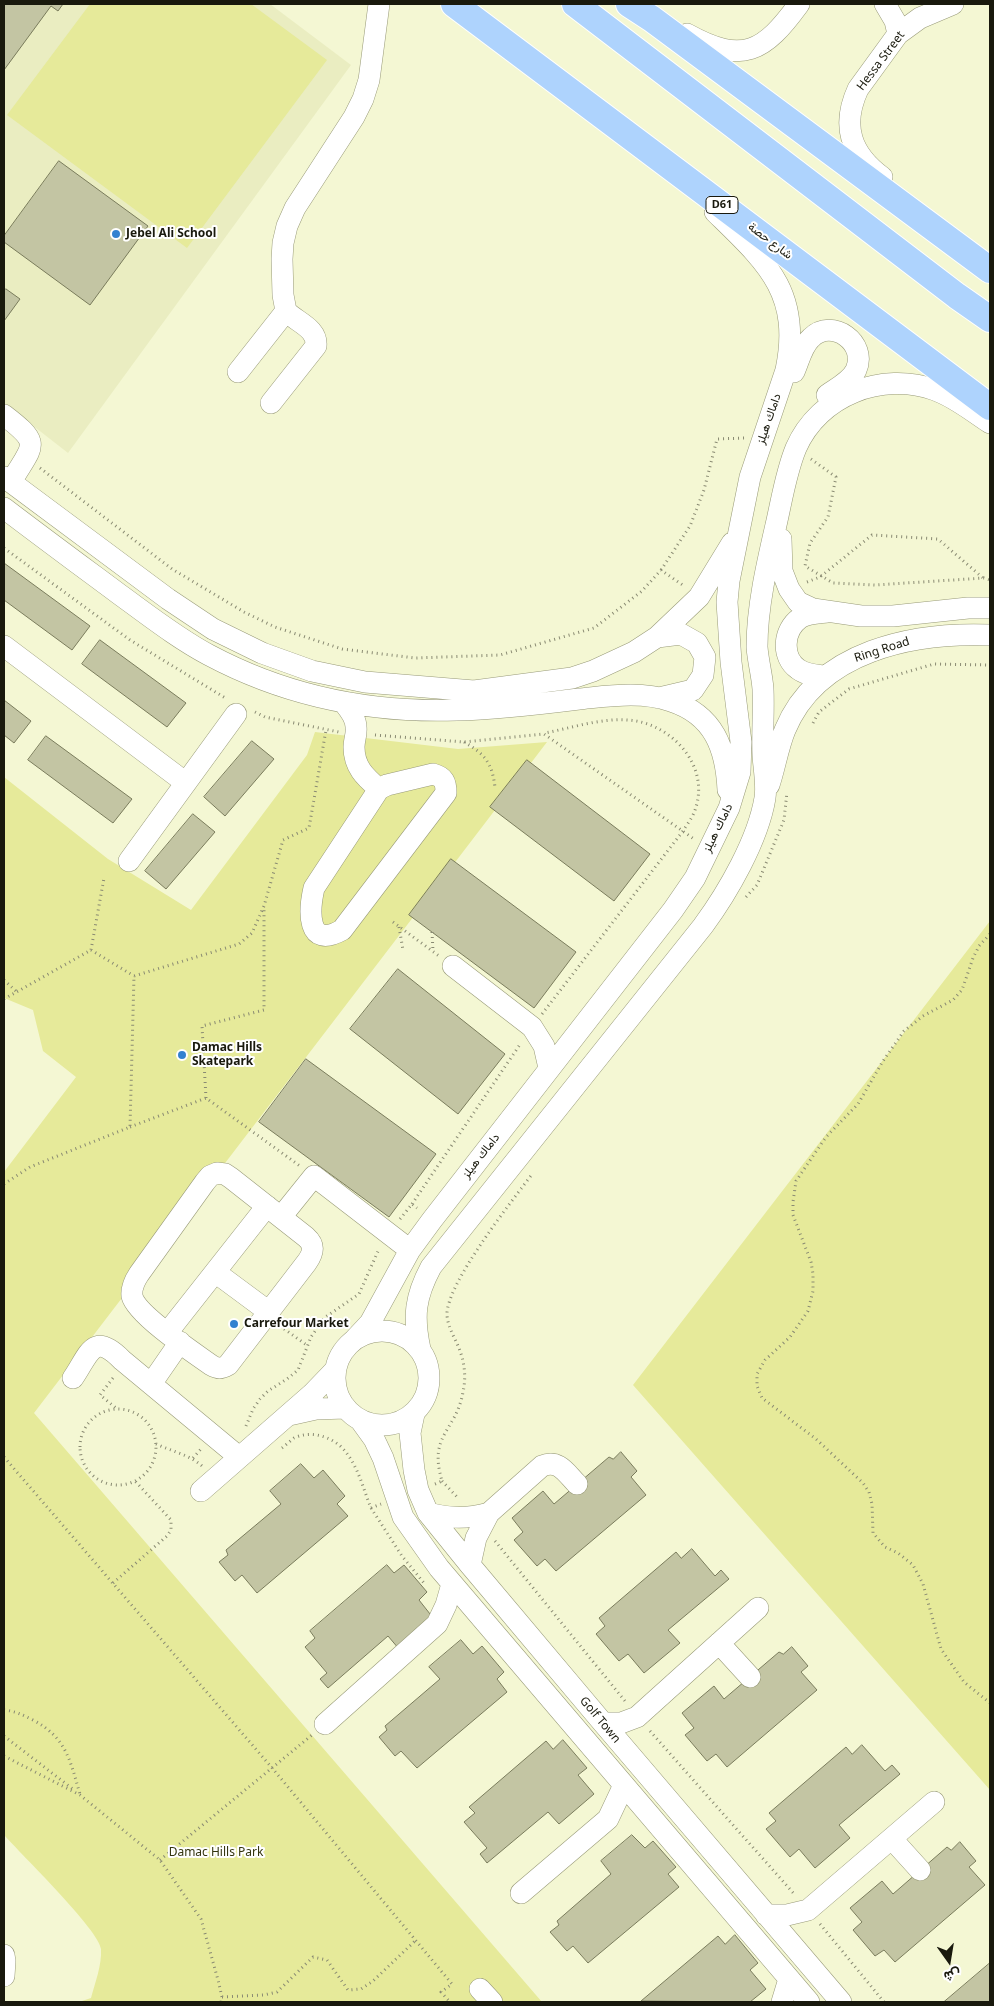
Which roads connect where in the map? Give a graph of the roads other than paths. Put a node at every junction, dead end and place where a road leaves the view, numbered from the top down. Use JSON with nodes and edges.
{"nodes":[{"id":1,"x":379,"y":4,"type":"edge"},
{"id":2,"x":454,"y":4,"type":"edge"},
{"id":3,"x":575,"y":4,"type":"edge"},
{"id":4,"x":629,"y":4,"type":"edge"},
{"id":5,"x":799,"y":4,"type":"edge"},
{"id":6,"x":885,"y":4,"type":"edge"},
{"id":7,"x":953,"y":4,"type":"edge"},
{"id":8,"x":652,"y":19,"type":"junction"},
{"id":9,"x":898,"y":34,"type":"junction"},
{"id":10,"x":672,"y":167,"type":"junction"},
{"id":11,"x":961,"y":248,"type":"junction"},
{"id":12,"x":990,"y":270,"type":"edge"},
{"id":13,"x":286,"y":311,"type":"junction"},
{"id":14,"x":990,"y":319,"type":"edge"},
{"id":15,"x":238,"y":372,"type":"dead end"},
{"id":16,"x":271,"y":403,"type":"dead end"},
{"id":17,"x":990,"y":407,"type":"edge"},
{"id":18,"x":4,"y":415,"type":"edge"},
{"id":19,"x":990,"y":423,"type":"edge"},
{"id":20,"x":766,"y":428,"type":"junction"},
{"id":21,"x":800,"y":441,"type":"junction"},
{"id":22,"x":7,"y":480,"type":"edge"},
{"id":23,"x":4,"y":508,"type":"edge"},
{"id":24,"x":780,"y":509,"type":"junction"},
{"id":25,"x":739,"y":532,"type":"junction"},
{"id":26,"x":990,"y":608,"type":"edge"},
{"id":27,"x":829,"y":612,"type":"junction"},
{"id":28,"x":990,"y":635,"type":"edge"},
{"id":29,"x":657,"y":636,"type":"junction"},
{"id":30,"x":4,"y":646,"type":"edge"},
{"id":31,"x":825,"y":676,"type":"junction"},
{"id":32,"x":659,"y":698,"type":"junction"},
{"id":33,"x":344,"y":702,"type":"junction"},
{"id":34,"x":238,"y":708,"type":"road end"},
{"id":35,"x":380,"y":708,"type":"junction"},
{"id":36,"x":356,"y":730,"type":"junction"},
{"id":37,"x":186,"y":783,"type":"junction"},
{"id":38,"x":380,"y":789,"type":"junction"},
{"id":39,"x":765,"y":797,"type":"junction"},
{"id":40,"x":729,"y":808,"type":"junction"},
{"id":41,"x":129,"y":861,"type":"dead end"},
{"id":42,"x":453,"y":966,"type":"road end"},
{"id":43,"x":532,"y":1027,"type":"junction"},
{"id":44,"x":578,"y":1031,"type":"junction"},
{"id":45,"x":550,"y":1068,"type":"junction"},
{"id":46,"x":274,"y":1212,"type":"junction"},
{"id":47,"x":410,"y":1250,"type":"junction"},
{"id":48,"x":215,"y":1272,"type":"junction"},
{"id":49,"x":267,"y":1314,"type":"junction"},
{"id":50,"x":174,"y":1337,"type":"junction"},
{"id":51,"x":355,"y":1339,"type":"junction"},
{"id":52,"x":420,"y":1349,"type":"junction"},
{"id":53,"x":336,"y":1369,"type":"junction"},
{"id":54,"x":78,"y":1371,"type":"dead end"},
{"id":55,"x":151,"y":1384,"type":"junction"},
{"id":56,"x":353,"y":1414,"type":"junction"},
{"id":57,"x":414,"y":1414,"type":"junction"},
{"id":58,"x":286,"y":1416,"type":"junction"},
{"id":59,"x":245,"y":1452,"type":"junction"},
{"id":60,"x":208,"y":1484,"type":"road end"},
{"id":61,"x":577,"y":1484,"type":"dead end"},
{"id":62,"x":428,"y":1512,"type":"junction"},
{"id":63,"x":486,"y":1519,"type":"junction"},
{"id":64,"x":470,"y":1565,"type":"junction"},
{"id":65,"x":452,"y":1584,"type":"junction"},
{"id":66,"x":758,"y":1608,"type":"dead end"},
{"id":67,"x":478,"y":1614,"type":"junction"},
{"id":68,"x":437,"y":1624,"type":"junction"},
{"id":69,"x":719,"y":1643,"type":"junction"},
{"id":70,"x":750,"y":1677,"type":"dead end"},
{"id":71,"x":637,"y":1717,"type":"junction"},
{"id":72,"x":603,"y":1723,"type":"junction"},
{"id":73,"x":325,"y":1724,"type":"road end"},
{"id":74,"x":630,"y":1755,"type":"junction"},
{"id":75,"x":624,"y":1785,"type":"junction"},
{"id":76,"x":934,"y":1802,"type":"dead end"},
{"id":77,"x":644,"y":1809,"type":"junction"},
{"id":78,"x":608,"y":1819,"type":"junction"},
{"id":79,"x":892,"y":1839,"type":"junction"},
{"id":80,"x":920,"y":1870,"type":"dead end"},
{"id":81,"x":522,"y":1893,"type":"dead end"},
{"id":82,"x":808,"y":1910,"type":"junction"},
{"id":83,"x":766,"y":1915,"type":"junction"},
{"id":84,"x":796,"y":1949,"type":"junction"},
{"id":85,"x":4,"y":1955,"type":"edge"},
{"id":86,"x":4,"y":1976,"type":"edge"},
{"id":87,"x":789,"y":1979,"type":"junction"},
{"id":88,"x":782,"y":2002,"type":"edge"},
{"id":89,"x":809,"y":2002,"type":"edge"},
{"id":90,"x":842,"y":2002,"type":"edge"}],
"edges":[{"from":1,"to":13,"type":"street"},
{"from":2,"to":10,"type":"main road","name":"شارع حصة","number":"D61"},
{"from":3,"to":14,"type":"main road"},
{"from":4,"to":8,"type":"main road"},
{"from":5,"to":8,"type":"street"},
{"from":6,"to":9,"type":"street"},
{"from":7,"to":9,"type":"street","name":"Hessa Street"},
{"from":8,"to":11,"type":"main road"},
{"from":9,"to":11,"type":"street","name":"Hessa Street"},
{"from":10,"to":17,"type":"main road","name":"شارع حصة","number":"D61"},
{"from":10,"to":20,"type":"street","name":"داماك هيلز"},
{"from":11,"to":12,"type":"main road"},
{"from":13,"to":15,"type":"street"},
{"from":13,"to":16,"type":"street"},
{"from":18,"to":22,"type":"street"},
{"from":19,"to":21,"type":"street"},
{"from":20,"to":21,"type":"street"},
{"from":20,"to":25,"type":"street","name":"داماك هيلز"},
{"from":21,"to":24,"type":"street"},
{"from":22,"to":29,"type":"street"},
{"from":23,"to":33,"type":"street"},
{"from":24,"to":27,"type":"street"},
{"from":24,"to":39,"type":"street"},
{"from":25,"to":29,"type":"street"},
{"from":25,"to":40,"type":"street","name":"داماك هيلز"},
{"from":26,"to":27,"type":"street"},
{"from":27,"to":31,"type":"street"},
{"from":28,"to":31,"type":"street","name":"Ring Road"},
{"from":29,"to":32,"type":"street"},
{"from":30,"to":37,"type":"street"},
{"from":31,"to":39,"type":"street","name":"Ring Road"},
{"from":32,"to":35,"type":"street"},
{"from":32,"to":40,"type":"street"},
{"from":33,"to":35,"type":"street"},
{"from":33,"to":36,"type":"street"},
{"from":34,"to":37,"type":"street"},
{"from":35,"to":36,"type":"street"},
{"from":36,"to":38,"type":"street"},
{"from":37,"to":41,"type":"street"},
{"from":38,"to":38,"type":"street"},
{"from":39,"to":52,"type":"street"},
{"from":40,"to":44,"type":"street","name":"داماك هيلز"},
{"from":42,"to":43,"type":"street"},
{"from":43,"to":44,"type":"street"},
{"from":43,"to":45,"type":"street"},
{"from":44,"to":45,"type":"street","name":"داماك هيلز"},
{"from":45,"to":47,"type":"street","name":"داماك هيلز"},
{"from":46,"to":47,"type":"street"},
{"from":46,"to":48,"type":"street"},
{"from":46,"to":49,"type":"street"},
{"from":46,"to":50,"type":"street"},
{"from":47,"to":51,"type":"street","name":"داماك هيلز"},
{"from":48,"to":49,"type":"street"},
{"from":48,"to":50,"type":"street"},
{"from":49,"to":50,"type":"street"},
{"from":50,"to":55,"type":"street"},
{"from":51,"to":52,"type":"street"},
{"from":51,"to":53,"type":"street"},
{"from":52,"to":57,"type":"street"},
{"from":53,"to":56,"type":"street"},
{"from":53,"to":58,"type":"street"},
{"from":54,"to":55,"type":"street"},
{"from":55,"to":59,"type":"street"},
{"from":56,"to":57,"type":"street"},
{"from":56,"to":58,"type":"street"},
{"from":56,"to":65,"type":"street","name":"Golf Town"},
{"from":57,"to":62,"type":"street","name":"Golf Town"},
{"from":58,"to":59,"type":"street"},
{"from":59,"to":60,"type":"street"},
{"from":61,"to":63,"type":"street"},
{"from":62,"to":63,"type":"street"},
{"from":62,"to":64,"type":"street","name":"Golf Town"},
{"from":63,"to":64,"type":"street"},
{"from":64,"to":72,"type":"street","name":"Golf Town"},
{"from":65,"to":67,"type":"street","name":"Golf Town"},
{"from":65,"to":68,"type":"street"},
{"from":66,"to":69,"type":"street"},
{"from":67,"to":68,"type":"street"},
{"from":67,"to":75,"type":"street","name":"Golf Town"},
{"from":68,"to":73,"type":"street"},
{"from":69,"to":70,"type":"street"},
{"from":69,"to":71,"type":"street"},
{"from":71,"to":72,"type":"street"},
{"from":71,"to":74,"type":"street"},
{"from":72,"to":74,"type":"street","name":"Golf Town"},
{"from":74,"to":83,"type":"street","name":"Golf Town"},
{"from":75,"to":77,"type":"street","name":"Golf Town"},
{"from":75,"to":78,"type":"street"},
{"from":76,"to":79,"type":"street"},
{"from":77,"to":78,"type":"street"},
{"from":77,"to":87,"type":"street","name":"Golf Town"},
{"from":78,"to":81,"type":"street"},
{"from":79,"to":80,"type":"street"},
{"from":79,"to":82,"type":"street"},
{"from":82,"to":83,"type":"street"},
{"from":82,"to":84,"type":"street"},
{"from":83,"to":84,"type":"street","name":"Golf Town"},
{"from":84,"to":90,"type":"street","name":"Golf Town"},
{"from":85,"to":86,"type":"street"},
{"from":87,"to":88,"type":"street"},
{"from":87,"to":89,"type":"street","name":"Golf Town"}]}
